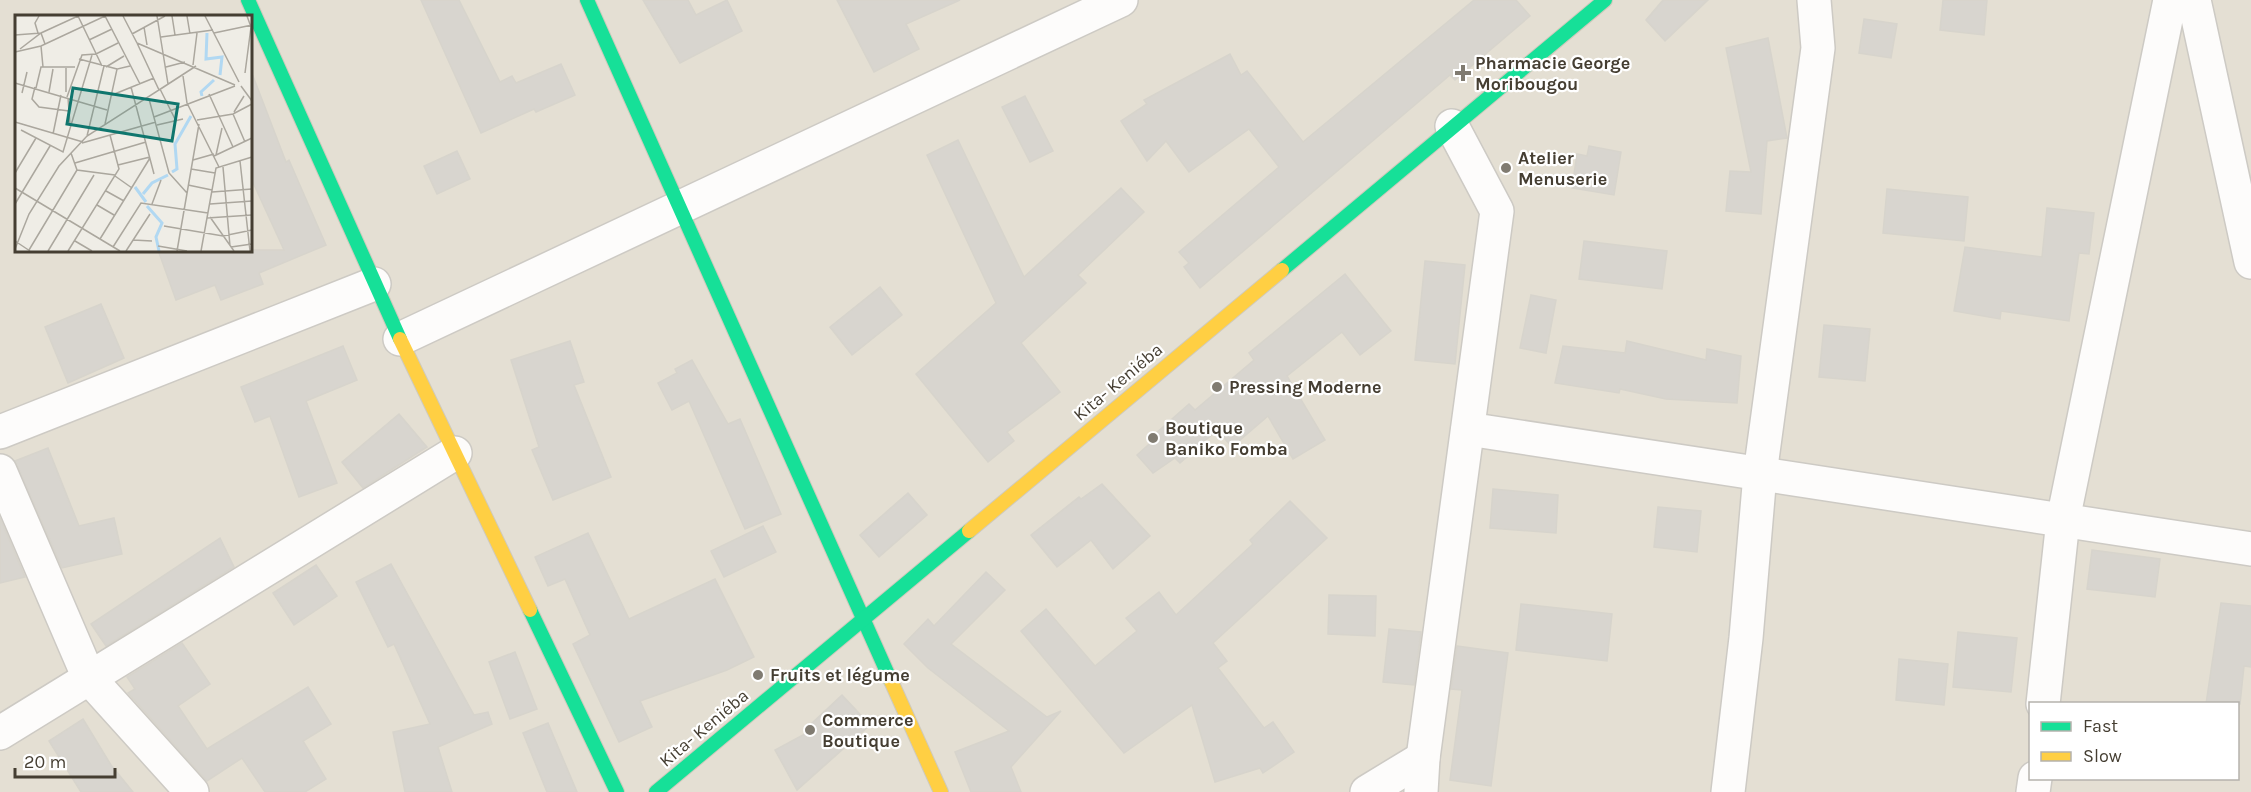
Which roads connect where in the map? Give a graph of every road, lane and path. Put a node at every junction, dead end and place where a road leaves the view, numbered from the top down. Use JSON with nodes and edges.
{"nodes":[{"id":1,"x":248,"y":0,"type":"edge"},
{"id":2,"x":587,"y":0,"type":"edge"},
{"id":3,"x":1121,"y":0,"type":"edge"},
{"id":4,"x":1605,"y":0,"type":"edge"},
{"id":5,"x":1815,"y":0,"type":"edge"},
{"id":6,"x":2170,"y":0,"type":"edge"},
{"id":7,"x":2194,"y":0,"type":"edge"},
{"id":8,"x":1452,"y":126,"type":"junction"},
{"id":9,"x":681,"y":209,"type":"junction"},
{"id":10,"x":2251,"y":262,"type":"edge"},
{"id":11,"x":374,"y":284,"type":"junction"},
{"id":12,"x":400,"y":339,"type":"junction"},
{"id":13,"x":1468,"y":429,"type":"junction"},
{"id":14,"x":0,"y":432,"type":"edge"},
{"id":15,"x":455,"y":453,"type":"junction"},
{"id":16,"x":0,"y":471,"type":"edge"},
{"id":17,"x":1760,"y":474,"type":"junction"},
{"id":18,"x":2062,"y":520,"type":"junction"},
{"id":19,"x":2251,"y":549,"type":"edge"},
{"id":20,"x":863,"y":618,"type":"junction"},
{"id":21,"x":89,"y":678,"type":"junction"},
{"id":22,"x":2043,"y":702,"type":"edge"},
{"id":23,"x":0,"y":733,"type":"edge"},
{"id":24,"x":1423,"y":758,"type":"junction"},
{"id":25,"x":192,"y":792,"type":"edge"},
{"id":26,"x":616,"y":792,"type":"edge"},
{"id":27,"x":656,"y":792,"type":"edge"},
{"id":28,"x":941,"y":792,"type":"edge"},
{"id":29,"x":1367,"y":792,"type":"edge"},
{"id":30,"x":1421,"y":792,"type":"edge"},
{"id":31,"x":1728,"y":792,"type":"edge"}],
"edges":[{"from":1,"to":11,"type":"street"},
{"from":2,"to":9,"type":"street"},
{"from":3,"to":9,"type":"street"},
{"from":4,"to":8,"type":"street","name":"Kita- Keniéba"},
{"from":5,"to":17,"type":"street"},
{"from":6,"to":18,"type":"street"},
{"from":7,"to":10,"type":"street"},
{"from":8,"to":13,"type":"street"},
{"from":8,"to":20,"type":"street","name":"Kita- Keniéba"},
{"from":9,"to":12,"type":"street"},
{"from":9,"to":20,"type":"street"},
{"from":11,"to":12,"type":"street"},
{"from":11,"to":14,"type":"street"},
{"from":12,"to":15,"type":"street"},
{"from":13,"to":17,"type":"street"},
{"from":13,"to":24,"type":"street"},
{"from":15,"to":21,"type":"street"},
{"from":15,"to":26,"type":"street"},
{"from":16,"to":21,"type":"street"},
{"from":17,"to":18,"type":"street"},
{"from":17,"to":31,"type":"street"},
{"from":18,"to":19,"type":"street"},
{"from":18,"to":22,"type":"street"},
{"from":20,"to":27,"type":"street","name":"Kita- Keniéba"},
{"from":20,"to":28,"type":"street"},
{"from":21,"to":23,"type":"street"},
{"from":21,"to":25,"type":"street"},
{"from":24,"to":29,"type":"street"},
{"from":24,"to":30,"type":"street"}]}
